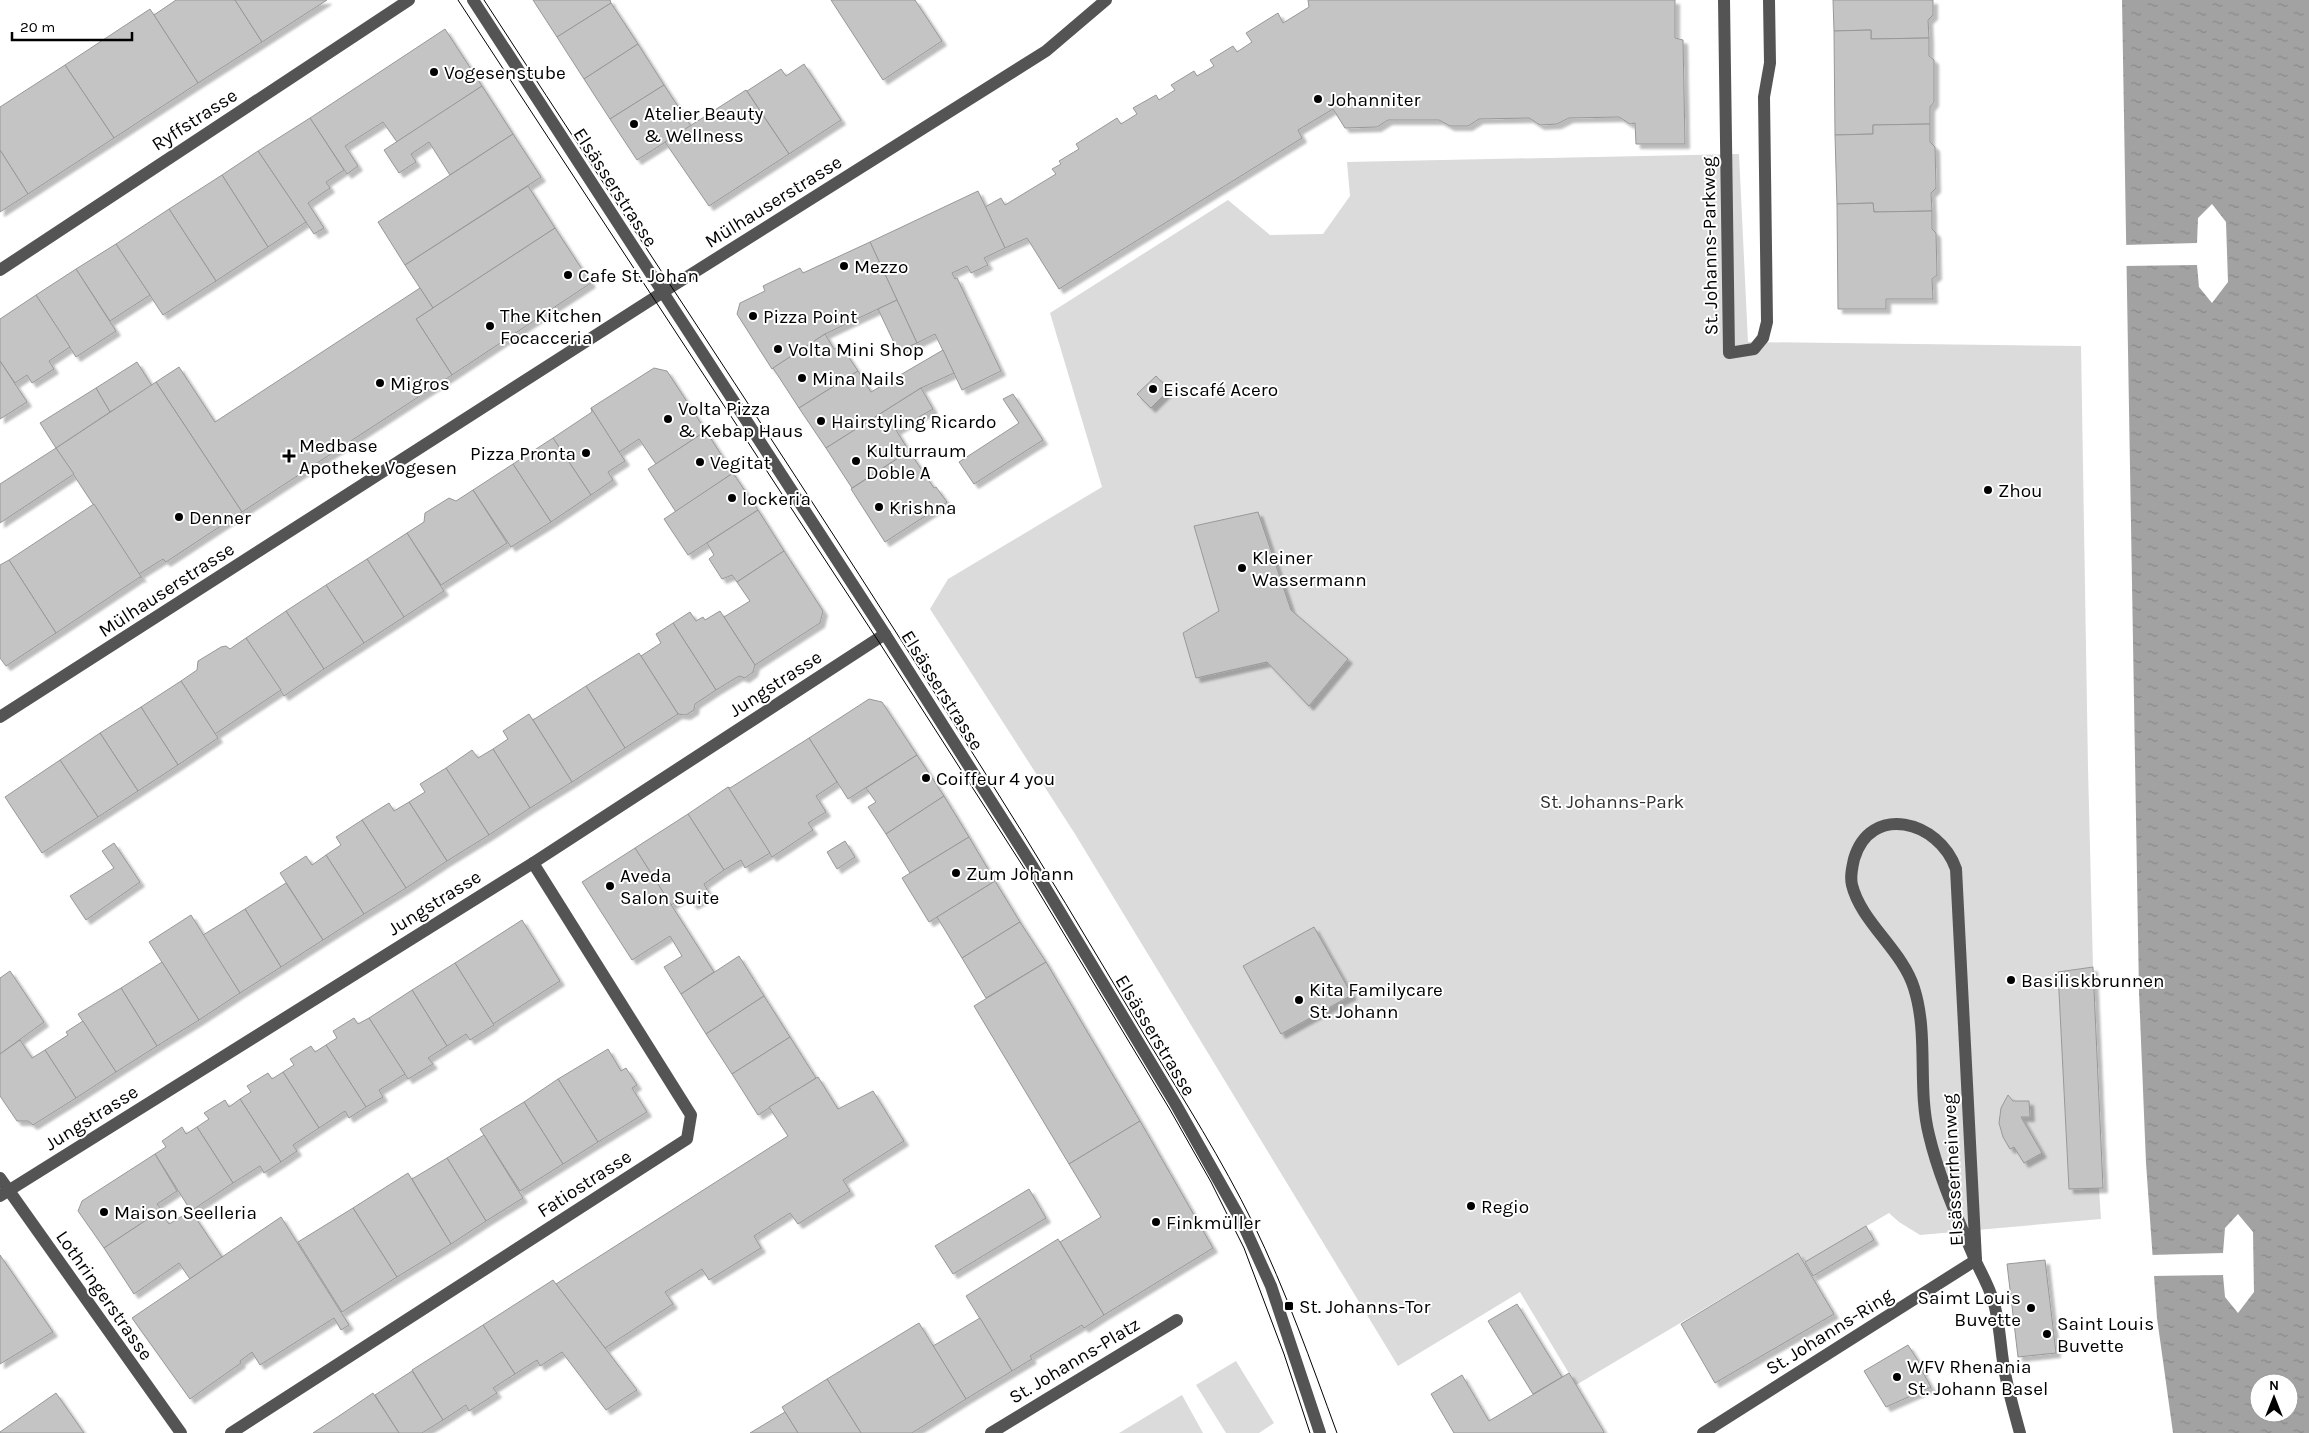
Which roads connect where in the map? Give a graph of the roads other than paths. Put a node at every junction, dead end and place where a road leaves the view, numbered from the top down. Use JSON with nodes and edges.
{"nodes":[{"id":1,"x":409,"y":0,"type":"edge"},
{"id":2,"x":473,"y":0,"type":"edge"},
{"id":3,"x":1106,"y":0,"type":"edge"},
{"id":4,"x":1724,"y":0,"type":"edge"},
{"id":5,"x":1769,"y":0,"type":"edge"},
{"id":6,"x":0,"y":270,"type":"edge"},
{"id":7,"x":663,"y":292,"type":"junction"},
{"id":8,"x":885,"y":634,"type":"junction"},
{"id":9,"x":0,"y":717,"type":"edge"},
{"id":10,"x":533,"y":863,"type":"junction"},
{"id":11,"x":0,"y":1178,"type":"edge"},
{"id":12,"x":4,"y":1193,"type":"edge"},
{"id":13,"x":1976,"y":1260,"type":"junction"},
{"id":14,"x":1177,"y":1320,"type":"dead end"},
{"id":15,"x":181,"y":1433,"type":"edge"},
{"id":16,"x":231,"y":1433,"type":"edge"},
{"id":17,"x":991,"y":1433,"type":"edge"},
{"id":18,"x":1320,"y":1433,"type":"edge"},
{"id":19,"x":1703,"y":1433,"type":"edge"},
{"id":20,"x":2020,"y":1433,"type":"edge"}],
"edges":[{"from":1,"to":6,"type":"street","name":"Ryffstrasse"},
{"from":2,"to":7,"type":"street","name":"Elsässerstrasse"},
{"from":3,"to":7,"type":"street","name":"Mülhauserstrasse"},
{"from":4,"to":5,"type":"street","name":"St. Johanns-Parkweg"},
{"from":7,"to":8,"type":"street","name":"Elsässerstrasse"},
{"from":7,"to":9,"type":"street","name":"Mülhauserstrasse"},
{"from":8,"to":10,"type":"street","name":"Jungstrasse"},
{"from":8,"to":18,"type":"street","name":"Elsässerstrasse"},
{"from":10,"to":12,"type":"street","name":"Jungstrasse"},
{"from":10,"to":16,"type":"street","name":"Fatiostrasse"},
{"from":11,"to":12,"type":"street","name":"Lothringerstrasse"},
{"from":12,"to":15,"type":"street","name":"Lothringerstrasse"},
{"from":13,"to":13,"type":"street","name":"Elsässerrheinweg"},
{"from":13,"to":19,"type":"street","name":"St. Johanns-Ring"},
{"from":13,"to":20,"type":"street","name":"Elsässerrheinweg"},
{"from":14,"to":17,"type":"street","name":"St. Johanns-Platz"}]}
